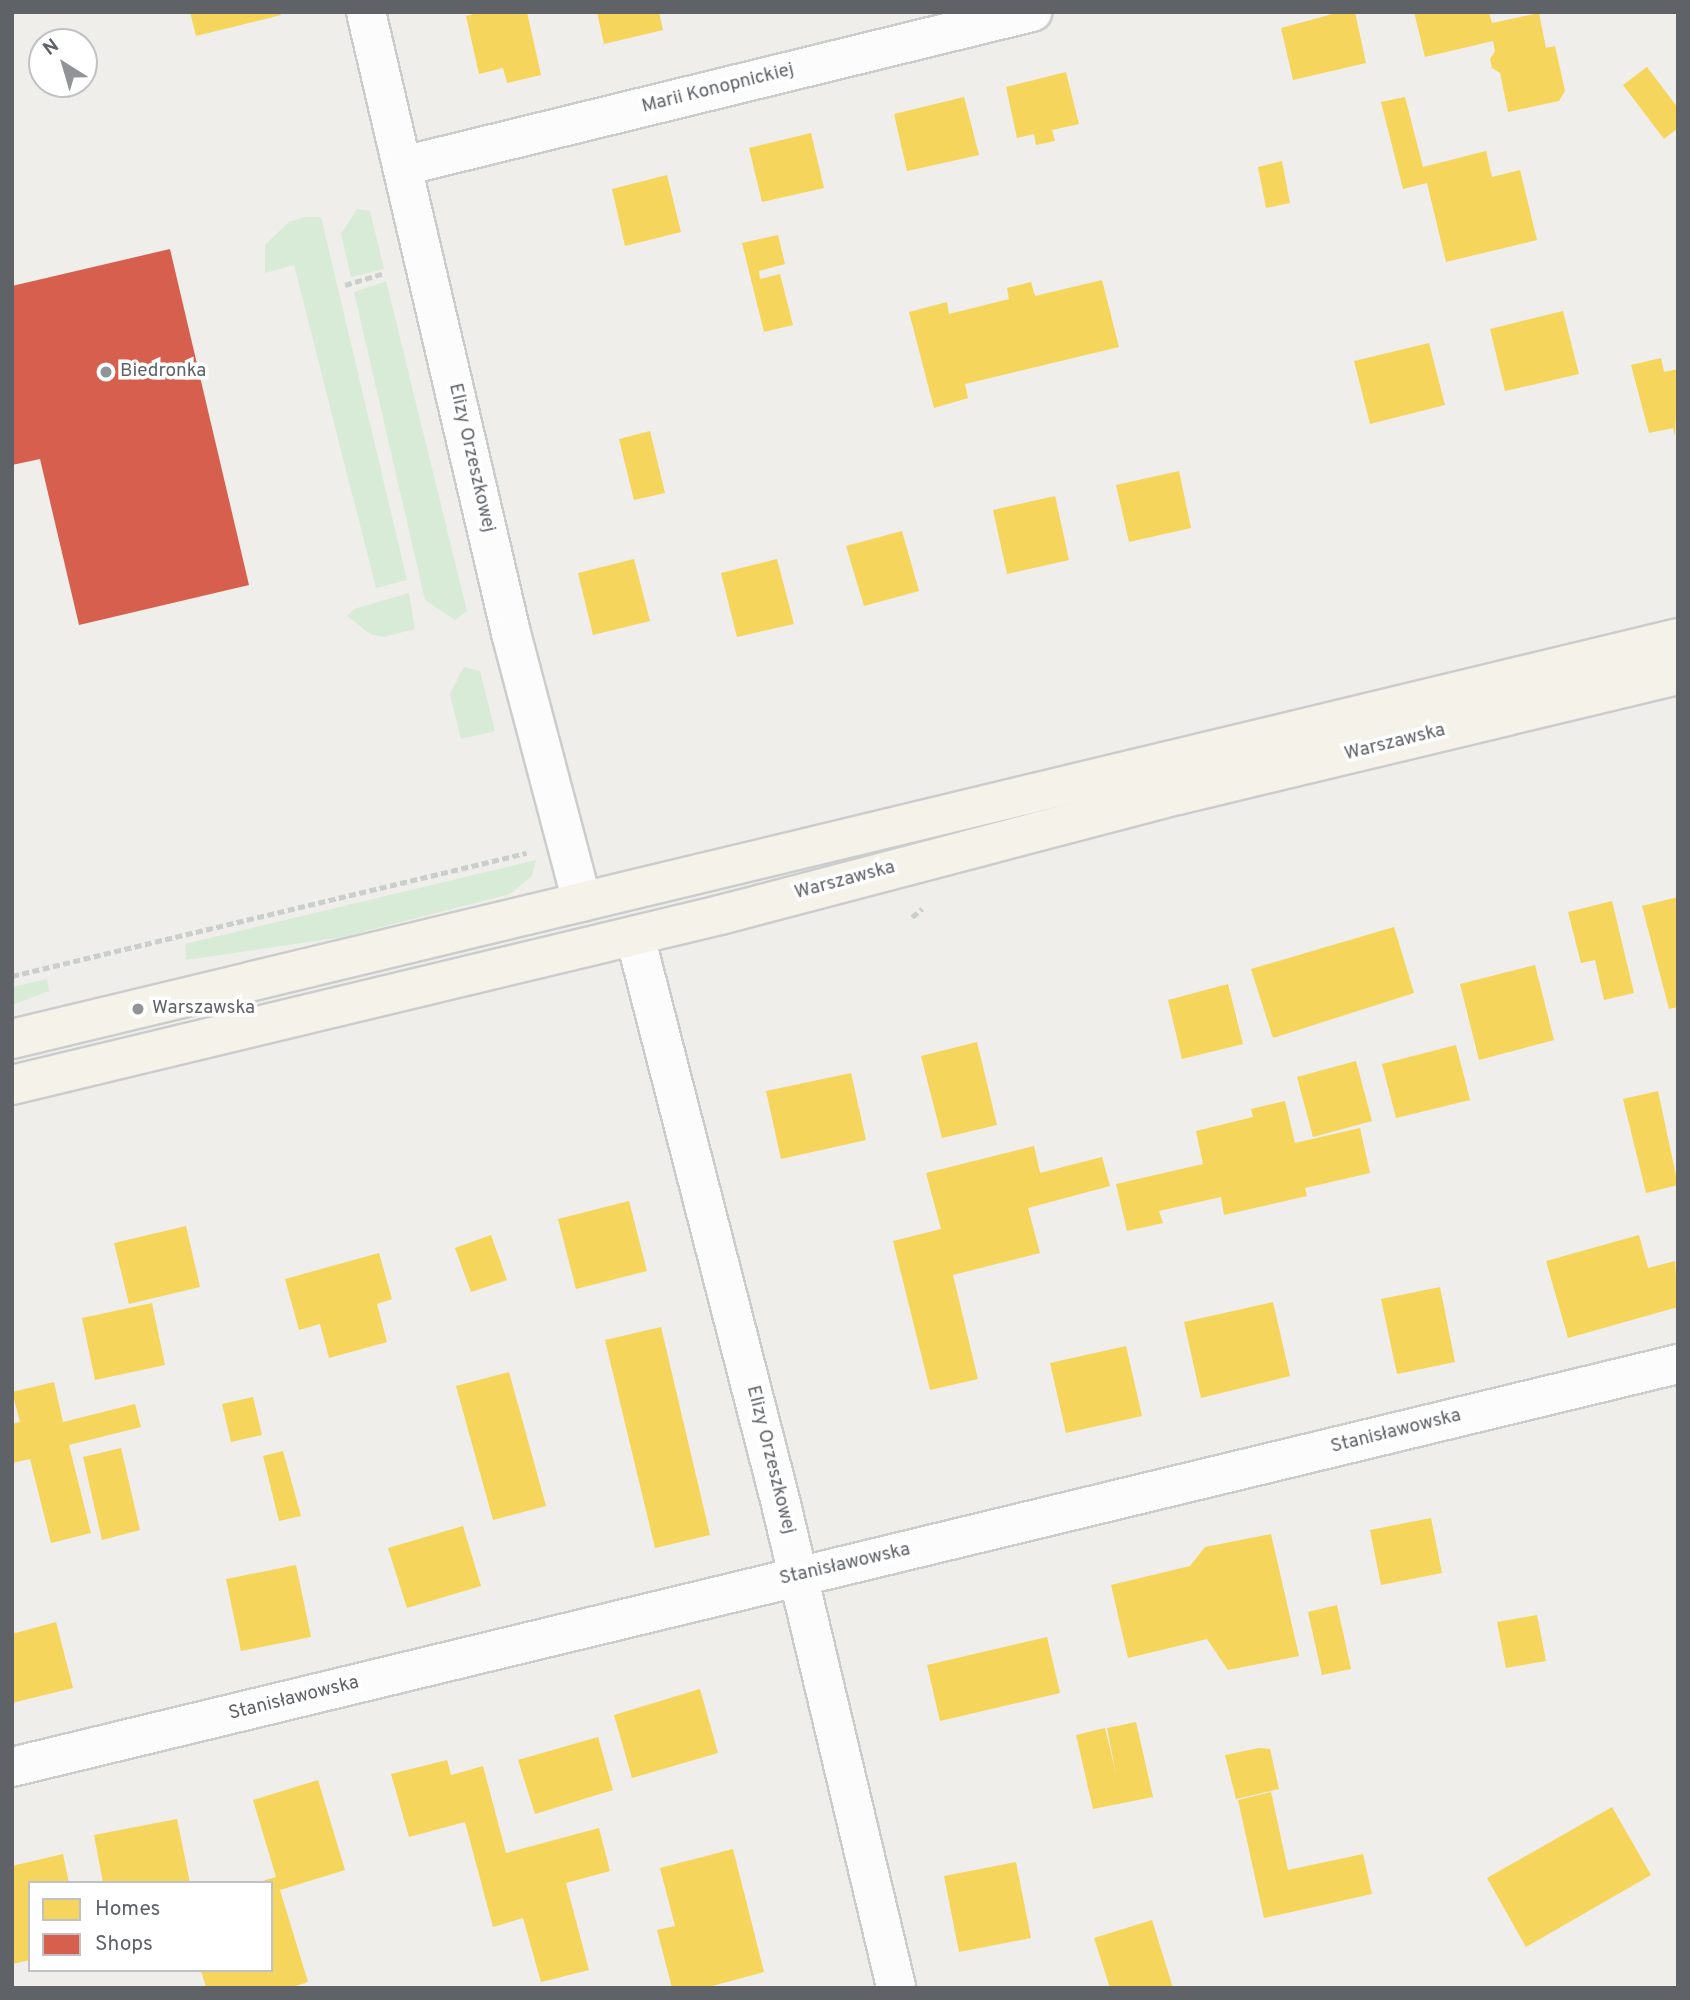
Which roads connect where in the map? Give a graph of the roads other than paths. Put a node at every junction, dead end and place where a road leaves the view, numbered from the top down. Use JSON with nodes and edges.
{"nodes":[{"id":1,"x":366,"y":12,"type":"edge"},
{"id":2,"x":1032,"y":12,"type":"edge"},
{"id":3,"x":404,"y":166,"type":"junction"},
{"id":4,"x":1678,"y":638,"type":"edge"},
{"id":5,"x":1678,"y":675,"type":"edge"},
{"id":6,"x":582,"y":902,"type":"junction"},
{"id":7,"x":536,"y":914,"type":"junction"},
{"id":8,"x":635,"y":936,"type":"junction"},
{"id":9,"x":12,"y":1039,"type":"edge"},
{"id":10,"x":12,"y":1086,"type":"edge"},
{"id":11,"x":1678,"y":1364,"type":"edge"},
{"id":12,"x":797,"y":1576,"type":"junction"},
{"id":13,"x":12,"y":1768,"type":"edge"},
{"id":14,"x":896,"y":1988,"type":"edge"}],
"edges":[{"from":1,"to":3,"type":"street","name":"Elizy Orzeszkowej"},
{"from":2,"to":3,"type":"street","name":"Marii Konopnickiej"},
{"from":3,"to":6,"type":"street","name":"Elizy Orzeszkowej"},
{"from":4,"to":6,"type":"main road","name":"Warszawska"},
{"from":5,"to":8,"type":"main road","name":"Warszawska"},
{"from":6,"to":7,"type":"main road","name":"Warszawska"},
{"from":7,"to":8,"type":"main road"},
{"from":7,"to":9,"type":"main road","name":"Warszawska"},
{"from":8,"to":10,"type":"main road","name":"Warszawska"},
{"from":8,"to":12,"type":"street","name":"Elizy Orzeszkowej"},
{"from":11,"to":12,"type":"street","name":"Stanisławowska"},
{"from":12,"to":13,"type":"street","name":"Stanisławowska"},
{"from":12,"to":14,"type":"street","name":"Elizy Orzeszkowej"}]}
